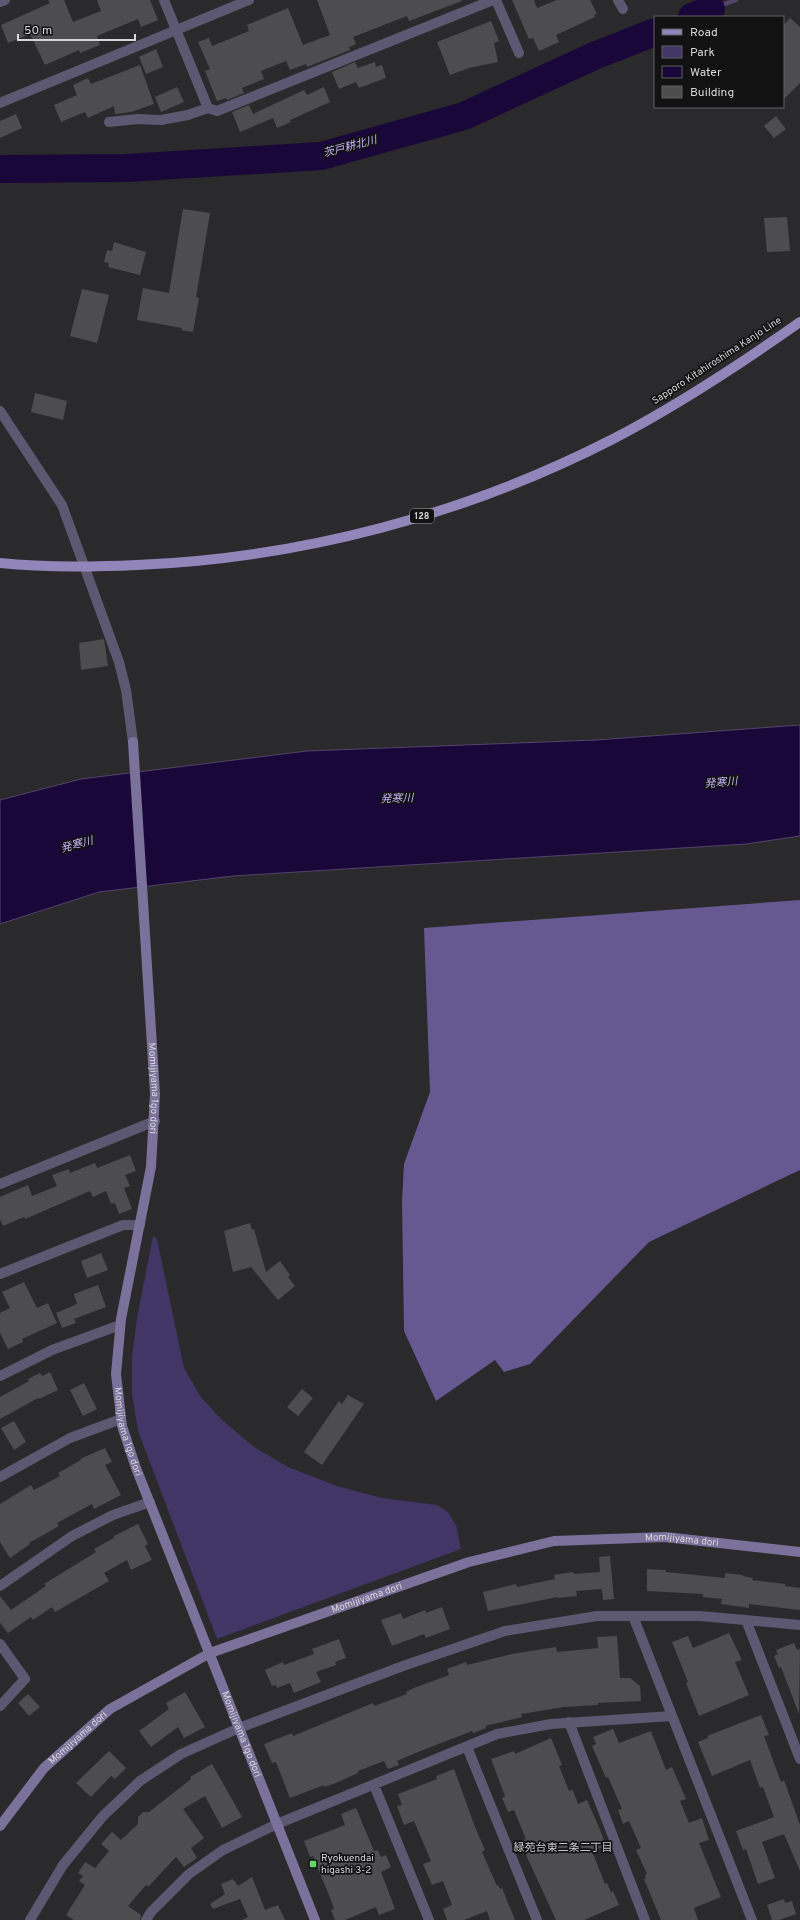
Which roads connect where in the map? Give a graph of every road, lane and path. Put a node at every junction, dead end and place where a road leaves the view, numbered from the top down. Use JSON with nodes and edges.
{"nodes":[{"id":1,"x":5,"y":0,"type":"edge"},
{"id":2,"x":164,"y":0,"type":"edge"},
{"id":3,"x":249,"y":0,"type":"edge"},
{"id":4,"x":494,"y":0,"type":"edge"},
{"id":5,"x":0,"y":2,"type":"edge"},
{"id":6,"x":177,"y":30,"type":"junction"},
{"id":7,"x":519,"y":53,"type":"dead end"},
{"id":8,"x":0,"y":103,"type":"edge"},
{"id":9,"x":208,"y":108,"type":"junction"},
{"id":10,"x":109,"y":122,"type":"dead end"},
{"id":11,"x":800,"y":322,"type":"edge"},
{"id":12,"x":0,"y":411,"type":"edge"},
{"id":13,"x":0,"y":563,"type":"edge"},
{"id":14,"x":85,"y":568,"type":"junction"},
{"id":15,"x":155,"y":1121,"type":"junction"},
{"id":16,"x":0,"y":1184,"type":"edge"},
{"id":17,"x":140,"y":1225,"type":"junction"},
{"id":18,"x":0,"y":1274,"type":"edge"},
{"id":19,"x":120,"y":1325,"type":"junction"},
{"id":20,"x":0,"y":1376,"type":"edge"},
{"id":21,"x":121,"y":1419,"type":"junction"},
{"id":22,"x":0,"y":1477,"type":"edge"},
{"id":23,"x":150,"y":1502,"type":"junction"},
{"id":24,"x":800,"y":1552,"type":"edge"},
{"id":25,"x":0,"y":1586,"type":"edge"},
{"id":26,"x":633,"y":1616,"type":"junction"},
{"id":27,"x":746,"y":1620,"type":"junction"},
{"id":28,"x":800,"y":1625,"type":"edge"},
{"id":29,"x":0,"y":1644,"type":"edge"},
{"id":30,"x":210,"y":1653,"type":"junction"},
{"id":31,"x":0,"y":1706,"type":"edge"},
{"id":32,"x":672,"y":1716,"type":"junction"},
{"id":33,"x":569,"y":1722,"type":"junction"},
{"id":34,"x":239,"y":1728,"type":"junction"},
{"id":35,"x":467,"y":1747,"type":"junction"},
{"id":36,"x":800,"y":1759,"type":"edge"},
{"id":37,"x":374,"y":1785,"type":"junction"},
{"id":38,"x":277,"y":1824,"type":"junction"},
{"id":39,"x":0,"y":1826,"type":"edge"},
{"id":40,"x":151,"y":1917,"type":"edge"},
{"id":41,"x":30,"y":1920,"type":"edge"},
{"id":42,"x":315,"y":1920,"type":"edge"},
{"id":43,"x":429,"y":1920,"type":"edge"},
{"id":44,"x":537,"y":1920,"type":"edge"},
{"id":45,"x":645,"y":1920,"type":"edge"},
{"id":46,"x":752,"y":1920,"type":"edge"}],
"edges":[{"from":1,"to":5,"type":"street"},
{"from":2,"to":6,"type":"street"},
{"from":3,"to":6,"type":"street"},
{"from":4,"to":7,"type":"street"},
{"from":4,"to":9,"type":"street"},
{"from":6,"to":8,"type":"street"},
{"from":6,"to":9,"type":"street"},
{"from":9,"to":10,"type":"street"},
{"from":11,"to":14,"type":"main road","name":"Sapporo Kitahiroshima Kanjo Line","number":"128"},
{"from":12,"to":14,"type":"street"},
{"from":13,"to":14,"type":"main road","name":"Sapporo Kitahiroshima Kanjo Line","number":"128"},
{"from":14,"to":15,"type":"street","name":"Momijiyama 1go dori"},
{"from":15,"to":16,"type":"street"},
{"from":15,"to":17,"type":"street","name":"Momijiyama 1go dori"},
{"from":17,"to":18,"type":"street"},
{"from":17,"to":19,"type":"street","name":"Momijiyama 1go dori"},
{"from":19,"to":20,"type":"street"},
{"from":19,"to":21,"type":"street","name":"Momijiyama 1go dori"},
{"from":21,"to":22,"type":"street"},
{"from":21,"to":23,"type":"street","name":"Momijiyama 1go dori"},
{"from":23,"to":25,"type":"street"},
{"from":23,"to":30,"type":"street","name":"Momijiyama 1go dori"},
{"from":24,"to":30,"type":"street","name":"Momijiyama dori"},
{"from":26,"to":27,"type":"street"},
{"from":26,"to":32,"type":"street"},
{"from":26,"to":34,"type":"street"},
{"from":27,"to":28,"type":"street"},
{"from":27,"to":36,"type":"street"},
{"from":29,"to":31,"type":"street"},
{"from":30,"to":34,"type":"street","name":"Momijiyama 1go dori"},
{"from":30,"to":39,"type":"street","name":"Momijiyama dori"},
{"from":32,"to":33,"type":"street"},
{"from":32,"to":46,"type":"street"},
{"from":33,"to":35,"type":"street"},
{"from":33,"to":45,"type":"street"},
{"from":34,"to":38,"type":"street","name":"Momijiyama 1go dori"},
{"from":34,"to":41,"type":"street"},
{"from":35,"to":37,"type":"street"},
{"from":35,"to":44,"type":"street"},
{"from":37,"to":38,"type":"street"},
{"from":37,"to":43,"type":"street"},
{"from":38,"to":40,"type":"street"},
{"from":38,"to":42,"type":"street","name":"Momijiyama 1go dori"}]}
